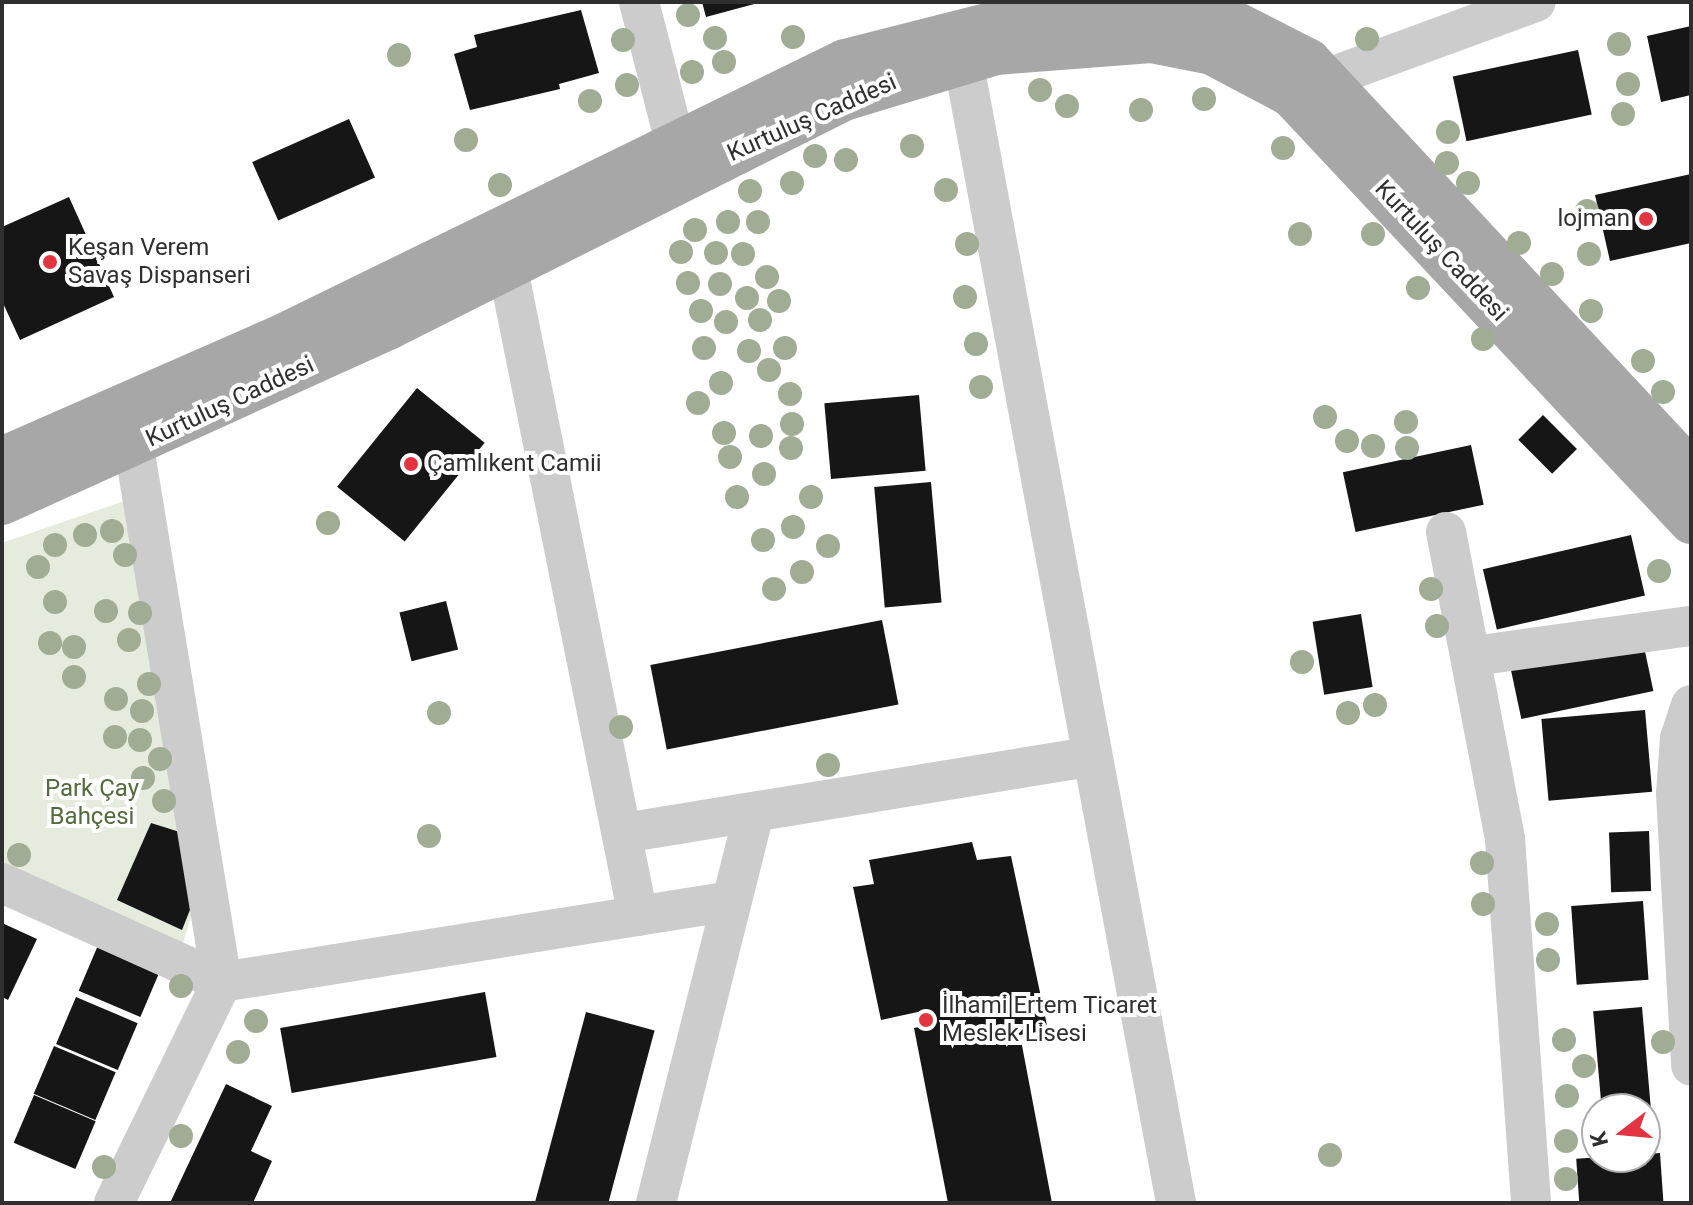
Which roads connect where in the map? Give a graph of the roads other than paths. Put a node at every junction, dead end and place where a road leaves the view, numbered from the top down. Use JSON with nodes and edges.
{"nodes":[{"id":1,"x":639,"y":2,"type":"edge"},
{"id":2,"x":1536,"y":2,"type":"edge"},
{"id":3,"x":1096,"y":4,"type":"edge"},
{"id":4,"x":963,"y":60,"type":"junction"},
{"id":5,"x":1328,"y":78,"type":"junction"},
{"id":6,"x":676,"y":146,"type":"junction"},
{"id":7,"x":508,"y":269,"type":"junction"},
{"id":8,"x":134,"y":447,"type":"junction"},
{"id":9,"x":2,"y":459,"type":"edge"},
{"id":10,"x":1691,"y":471,"type":"edge"},
{"id":11,"x":2,"y":503,"type":"edge"},
{"id":12,"x":1691,"y":522,"type":"edge"},
{"id":13,"x":1446,"y":532,"type":"dead end"},
{"id":14,"x":1691,"y":626,"type":"edge"},
{"id":15,"x":1474,"y":656,"type":"junction"},
{"id":16,"x":1691,"y":705,"type":"edge"},
{"id":17,"x":1092,"y":756,"type":"junction"},
{"id":18,"x":754,"y":814,"type":"junction"},
{"id":19,"x":624,"y":833,"type":"junction"},
{"id":20,"x":2,"y":883,"type":"edge"},
{"id":21,"x":732,"y":901,"type":"junction"},
{"id":22,"x":638,"y":916,"type":"junction"},
{"id":23,"x":222,"y":982,"type":"junction"},
{"id":24,"x":1691,"y":1066,"type":"edge"},
{"id":25,"x":114,"y":1203,"type":"edge"},
{"id":26,"x":656,"y":1203,"type":"edge"},
{"id":27,"x":1176,"y":1203,"type":"edge"},
{"id":28,"x":1531,"y":1203,"type":"edge"}],
"edges":[{"from":1,"to":6,"type":"street"},
{"from":2,"to":5,"type":"street"},
{"from":3,"to":5,"type":"main road","name":"Kurtuluş Caddesi"},
{"from":3,"to":6,"type":"main road","name":"Kurtuluş Caddesi"},
{"from":4,"to":7,"type":"main road","name":"Kurtuluş Caddesi"},
{"from":4,"to":12,"type":"main road","name":"Kurtuluş Caddesi"},
{"from":4,"to":17,"type":"street"},
{"from":5,"to":10,"type":"main road","name":"Kurtuluş Caddesi"},
{"from":6,"to":9,"type":"main road","name":"Kurtuluş Caddesi"},
{"from":7,"to":8,"type":"main road","name":"Kurtuluş Caddesi"},
{"from":7,"to":19,"type":"street"},
{"from":8,"to":11,"type":"main road","name":"Kurtuluş Caddesi"},
{"from":8,"to":23,"type":"street"},
{"from":13,"to":15,"type":"street"},
{"from":14,"to":15,"type":"street"},
{"from":15,"to":28,"type":"street"},
{"from":16,"to":24,"type":"street"},
{"from":17,"to":18,"type":"street"},
{"from":17,"to":27,"type":"street"},
{"from":18,"to":19,"type":"street"},
{"from":18,"to":21,"type":"street"},
{"from":19,"to":22,"type":"street"},
{"from":20,"to":23,"type":"street"},
{"from":21,"to":22,"type":"street"},
{"from":21,"to":26,"type":"street"},
{"from":22,"to":23,"type":"street"},
{"from":23,"to":25,"type":"street"}]}
